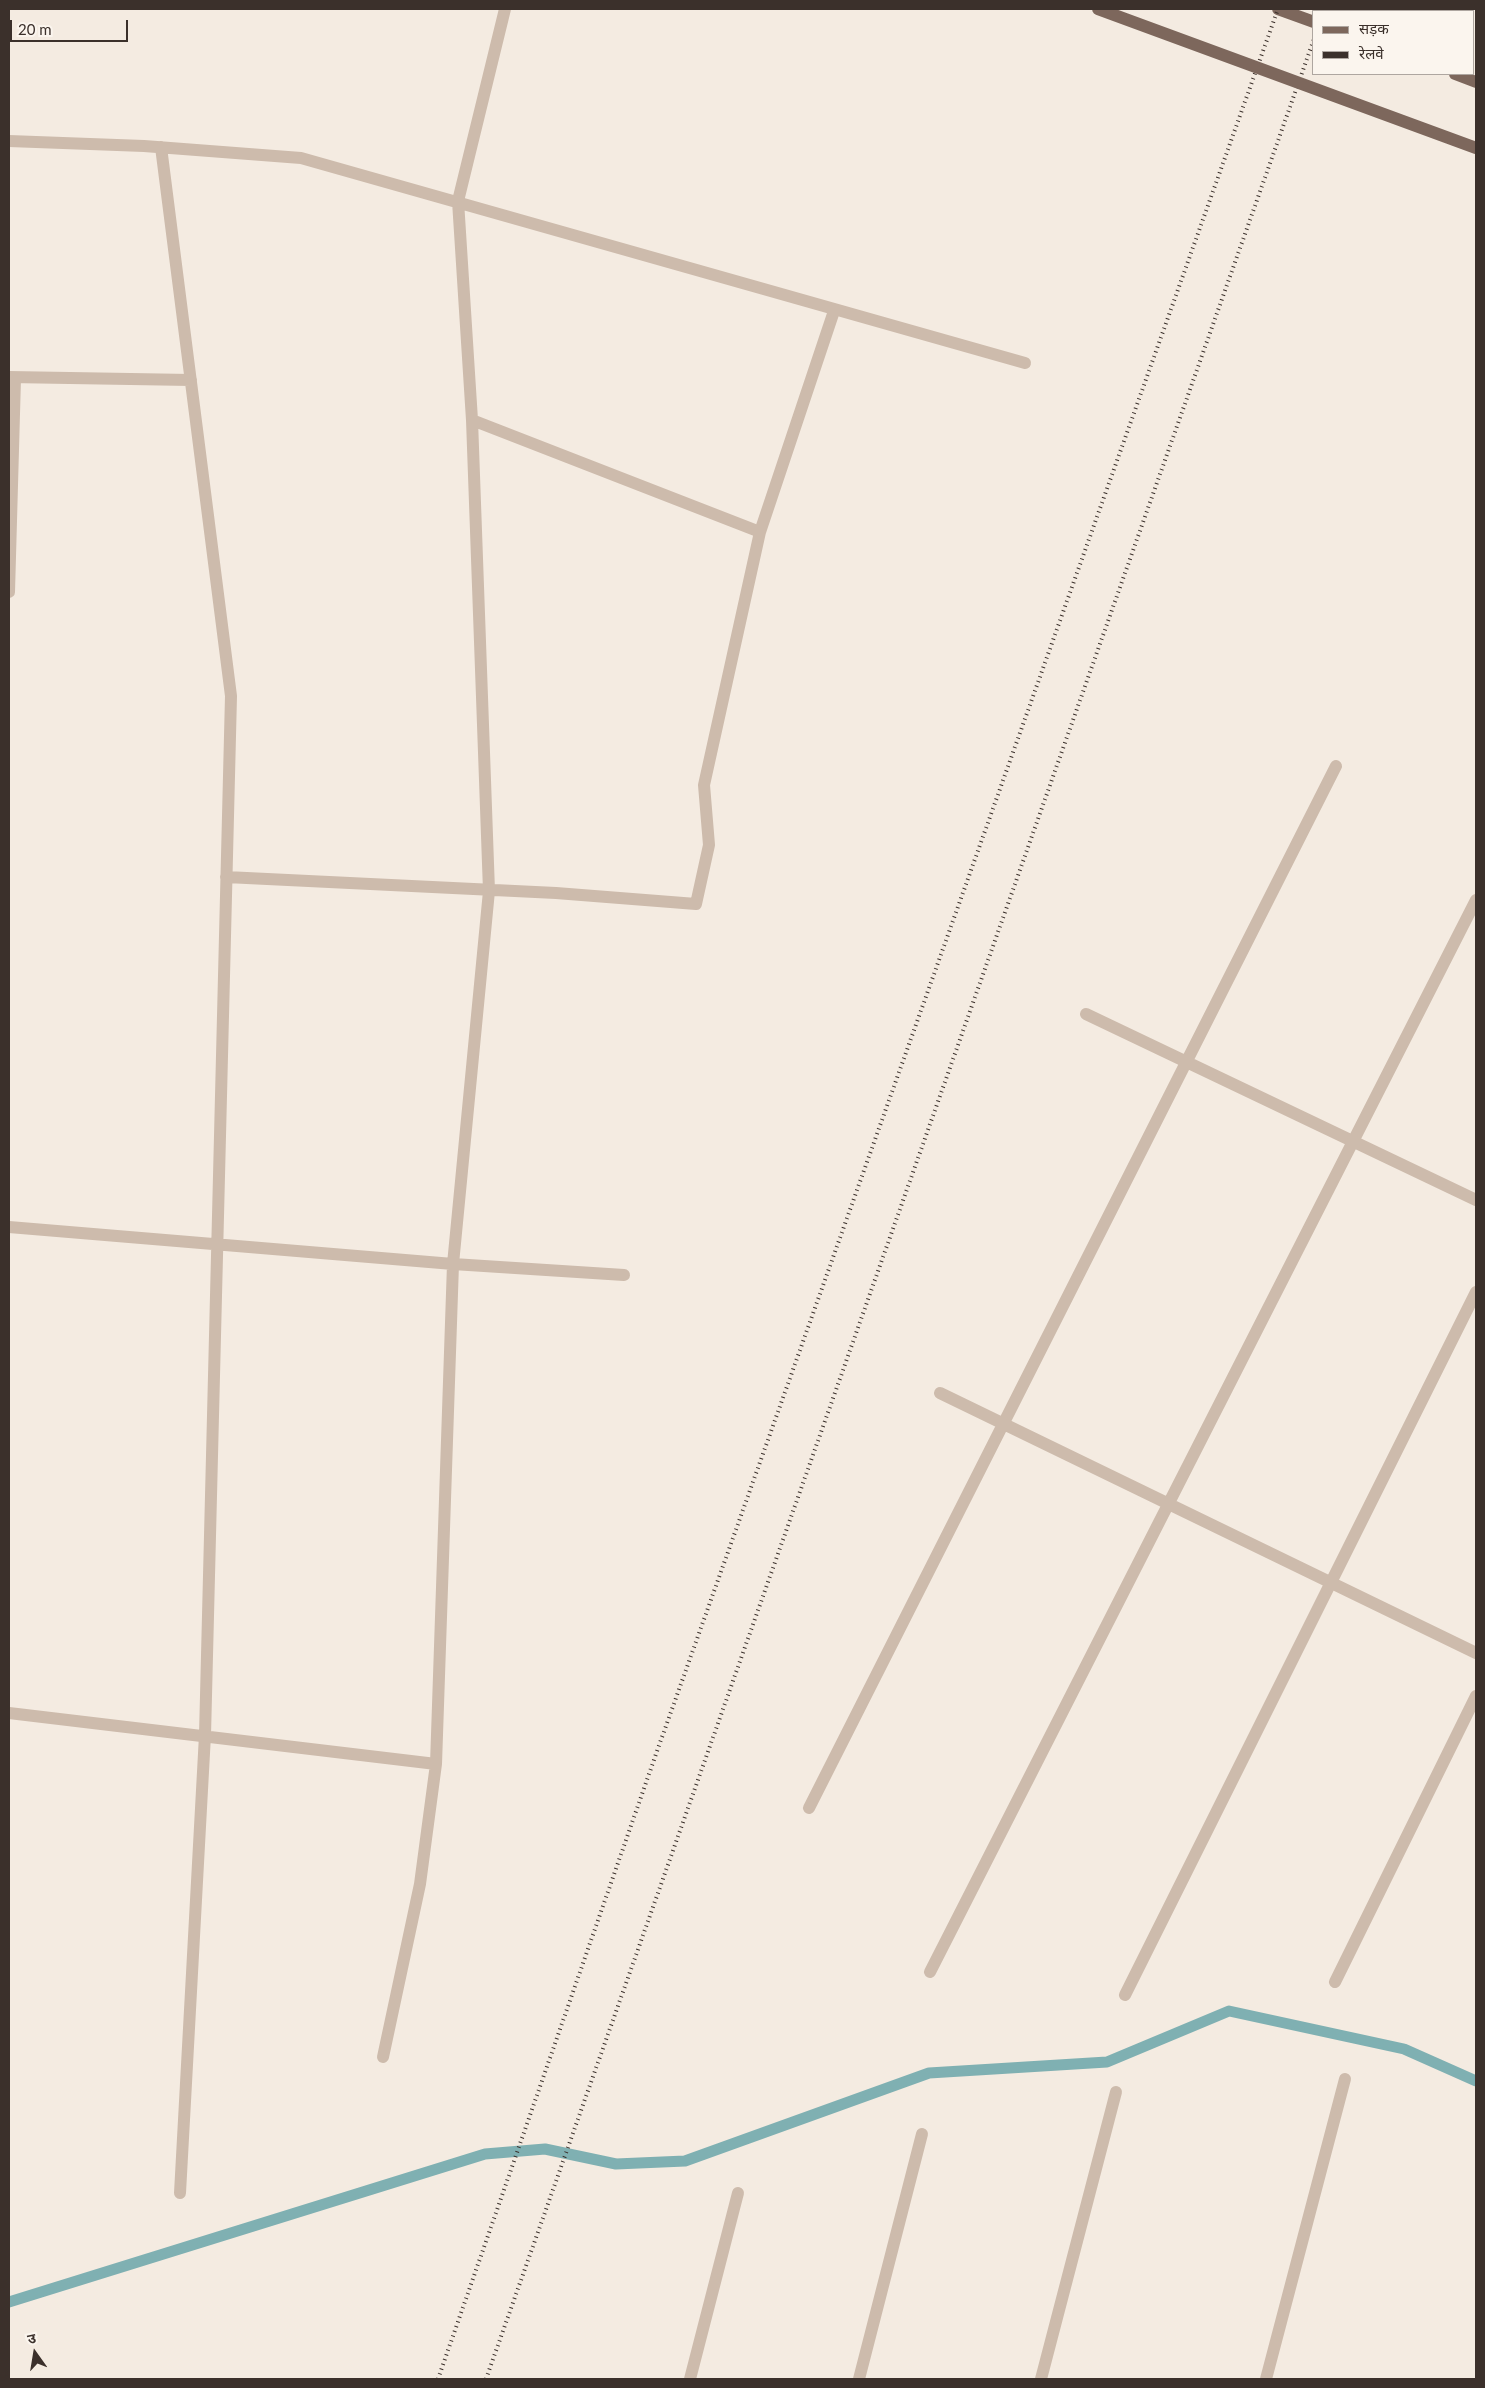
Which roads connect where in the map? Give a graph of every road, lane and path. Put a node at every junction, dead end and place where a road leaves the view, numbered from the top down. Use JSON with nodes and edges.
{"nodes":[{"id":1,"x":505,"y":9,"type":"edge"},
{"id":2,"x":1098,"y":9,"type":"edge"},
{"id":3,"x":1278,"y":9,"type":"edge"},
{"id":4,"x":1312,"y":21,"type":"edge"},
{"id":5,"x":1458,"y":75,"type":"edge"},
{"id":6,"x":1476,"y":82,"type":"edge"},
{"id":7,"x":9,"y":141,"type":"edge"},
{"id":8,"x":162,"y":147,"type":"junction"},
{"id":9,"x":1476,"y":148,"type":"edge"},
{"id":10,"x":458,"y":201,"type":"junction"},
{"id":11,"x":834,"y":310,"type":"junction"},
{"id":12,"x":1025,"y":364,"type":"dead end"},
{"id":13,"x":12,"y":378,"type":"edge"},
{"id":14,"x":191,"y":380,"type":"junction"},
{"id":15,"x":472,"y":420,"type":"junction"},
{"id":16,"x":760,"y":532,"type":"junction"},
{"id":17,"x":9,"y":592,"type":"edge"},
{"id":18,"x":1336,"y":766,"type":"dead end"},
{"id":19,"x":226,"y":877,"type":"junction"},
{"id":20,"x":490,"y":891,"type":"junction"},
{"id":21,"x":1476,"y":900,"type":"edge"},
{"id":22,"x":1086,"y":1014,"type":"dead end"},
{"id":23,"x":1186,"y":1062,"type":"junction"},
{"id":24,"x":1353,"y":1142,"type":"junction"},
{"id":25,"x":1476,"y":1200,"type":"edge"},
{"id":26,"x":9,"y":1227,"type":"edge"},
{"id":27,"x":216,"y":1244,"type":"junction"},
{"id":28,"x":453,"y":1264,"type":"junction"},
{"id":29,"x":624,"y":1275,"type":"dead end"},
{"id":30,"x":1476,"y":1292,"type":"edge"},
{"id":31,"x":940,"y":1393,"type":"dead end"},
{"id":32,"x":1003,"y":1424,"type":"junction"},
{"id":33,"x":1169,"y":1504,"type":"junction"},
{"id":34,"x":1331,"y":1582,"type":"junction"},
{"id":35,"x":1476,"y":1653,"type":"edge"},
{"id":36,"x":1476,"y":1696,"type":"edge"},
{"id":37,"x":9,"y":1712,"type":"edge"},
{"id":38,"x":205,"y":1736,"type":"junction"},
{"id":39,"x":436,"y":1764,"type":"junction"},
{"id":40,"x":809,"y":1808,"type":"dead end"},
{"id":41,"x":930,"y":1972,"type":"dead end"},
{"id":42,"x":1335,"y":1982,"type":"dead end"},
{"id":43,"x":1125,"y":1995,"type":"dead end"},
{"id":44,"x":384,"y":2057,"type":"dead end"},
{"id":45,"x":1345,"y":2079,"type":"dead end"},
{"id":46,"x":1116,"y":2092,"type":"dead end"},
{"id":47,"x":922,"y":2134,"type":"dead end"},
{"id":48,"x":180,"y":2193,"type":"dead end"},
{"id":49,"x":738,"y":2193,"type":"dead end"},
{"id":50,"x":690,"y":2379,"type":"edge"},
{"id":51,"x":859,"y":2379,"type":"edge"},
{"id":52,"x":1041,"y":2379,"type":"edge"},
{"id":53,"x":1266,"y":2379,"type":"edge"}],
"edges":[{"from":1,"to":10,"type":"street"},
{"from":2,"to":9,"type":"main road","bridge":true},
{"from":3,"to":4,"type":"main road"},
{"from":5,"to":6,"type":"main road"},
{"from":7,"to":8,"type":"street"},
{"from":8,"to":10,"type":"street"},
{"from":8,"to":14,"type":"street"},
{"from":10,"to":11,"type":"street"},
{"from":10,"to":15,"type":"street"},
{"from":11,"to":12,"type":"street"},
{"from":11,"to":16,"type":"street"},
{"from":13,"to":14,"type":"street"},
{"from":13,"to":17,"type":"street"},
{"from":14,"to":19,"type":"street"},
{"from":15,"to":16,"type":"street"},
{"from":15,"to":20,"type":"street"},
{"from":16,"to":20,"type":"street"},
{"from":18,"to":23,"type":"street"},
{"from":19,"to":20,"type":"street"},
{"from":19,"to":27,"type":"street"},
{"from":20,"to":28,"type":"street"},
{"from":21,"to":24,"type":"street"},
{"from":22,"to":23,"type":"street"},
{"from":23,"to":24,"type":"street"},
{"from":23,"to":32,"type":"street"},
{"from":24,"to":25,"type":"street"},
{"from":24,"to":33,"type":"street"},
{"from":26,"to":27,"type":"street"},
{"from":27,"to":28,"type":"street"},
{"from":27,"to":38,"type":"street"},
{"from":28,"to":29,"type":"street"},
{"from":28,"to":39,"type":"street"},
{"from":30,"to":34,"type":"street"},
{"from":31,"to":32,"type":"street"},
{"from":32,"to":33,"type":"street"},
{"from":32,"to":40,"type":"street"},
{"from":33,"to":34,"type":"street"},
{"from":33,"to":41,"type":"street"},
{"from":34,"to":35,"type":"street"},
{"from":34,"to":43,"type":"street"},
{"from":36,"to":42,"type":"street"},
{"from":37,"to":38,"type":"street"},
{"from":38,"to":39,"type":"street"},
{"from":38,"to":48,"type":"street"},
{"from":39,"to":44,"type":"street"},
{"from":45,"to":53,"type":"street"},
{"from":46,"to":52,"type":"street"},
{"from":47,"to":51,"type":"street"},
{"from":49,"to":50,"type":"street"}]}
